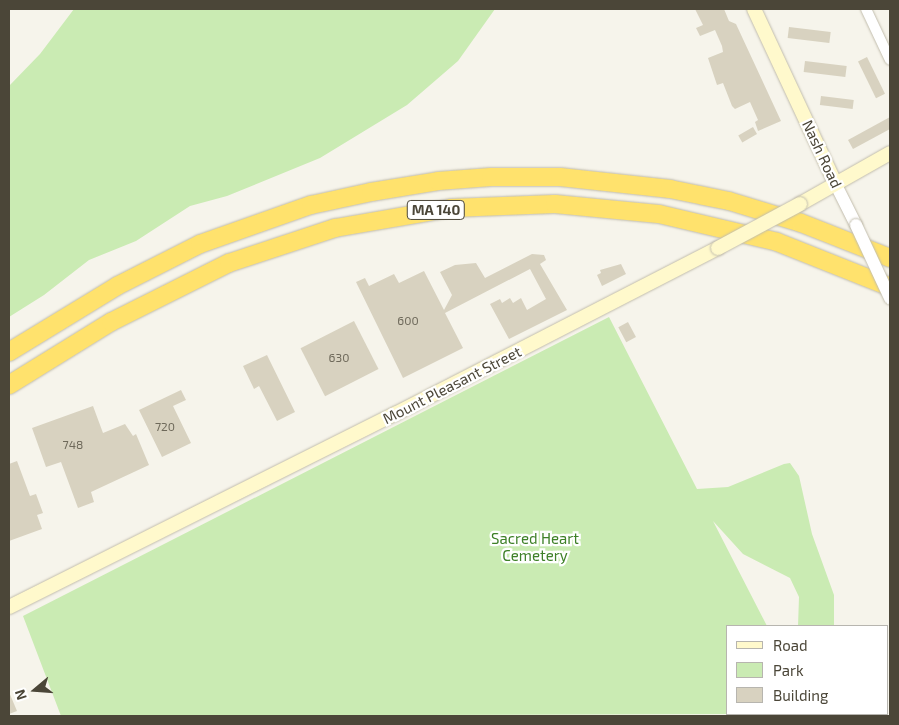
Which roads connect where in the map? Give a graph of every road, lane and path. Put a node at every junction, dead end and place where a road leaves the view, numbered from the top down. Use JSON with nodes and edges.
{"nodes":[{"id":1,"x":754,"y":9,"type":"edge"},
{"id":2,"x":866,"y":9,"type":"edge"},
{"id":3,"x":890,"y":60,"type":"edge"},
{"id":4,"x":890,"y":152,"type":"edge"},
{"id":5,"x":835,"y":183,"type":"junction"},
{"id":6,"x":890,"y":258,"type":"edge"},
{"id":7,"x":890,"y":287,"type":"edge"},
{"id":8,"x":890,"y":298,"type":"edge"},
{"id":9,"x":9,"y":352,"type":"edge"},
{"id":10,"x":9,"y":385,"type":"edge"},
{"id":11,"x":9,"y":607,"type":"edge"}],
"edges":[{"from":1,"to":5,"type":"main road","name":"Nash Road"},
{"from":2,"to":3,"type":"street"},
{"from":4,"to":5,"type":"main road","name":"Mount Pleasant Street"},
{"from":5,"to":8,"type":"street","name":"Nash Road","bridge":true},
{"from":5,"to":11,"type":"main road","name":"Mount Pleasant Street","bridge":true},
{"from":6,"to":9,"type":"highway","number":"MA 140"},
{"from":7,"to":10,"type":"highway","number":"MA 140"}]}
